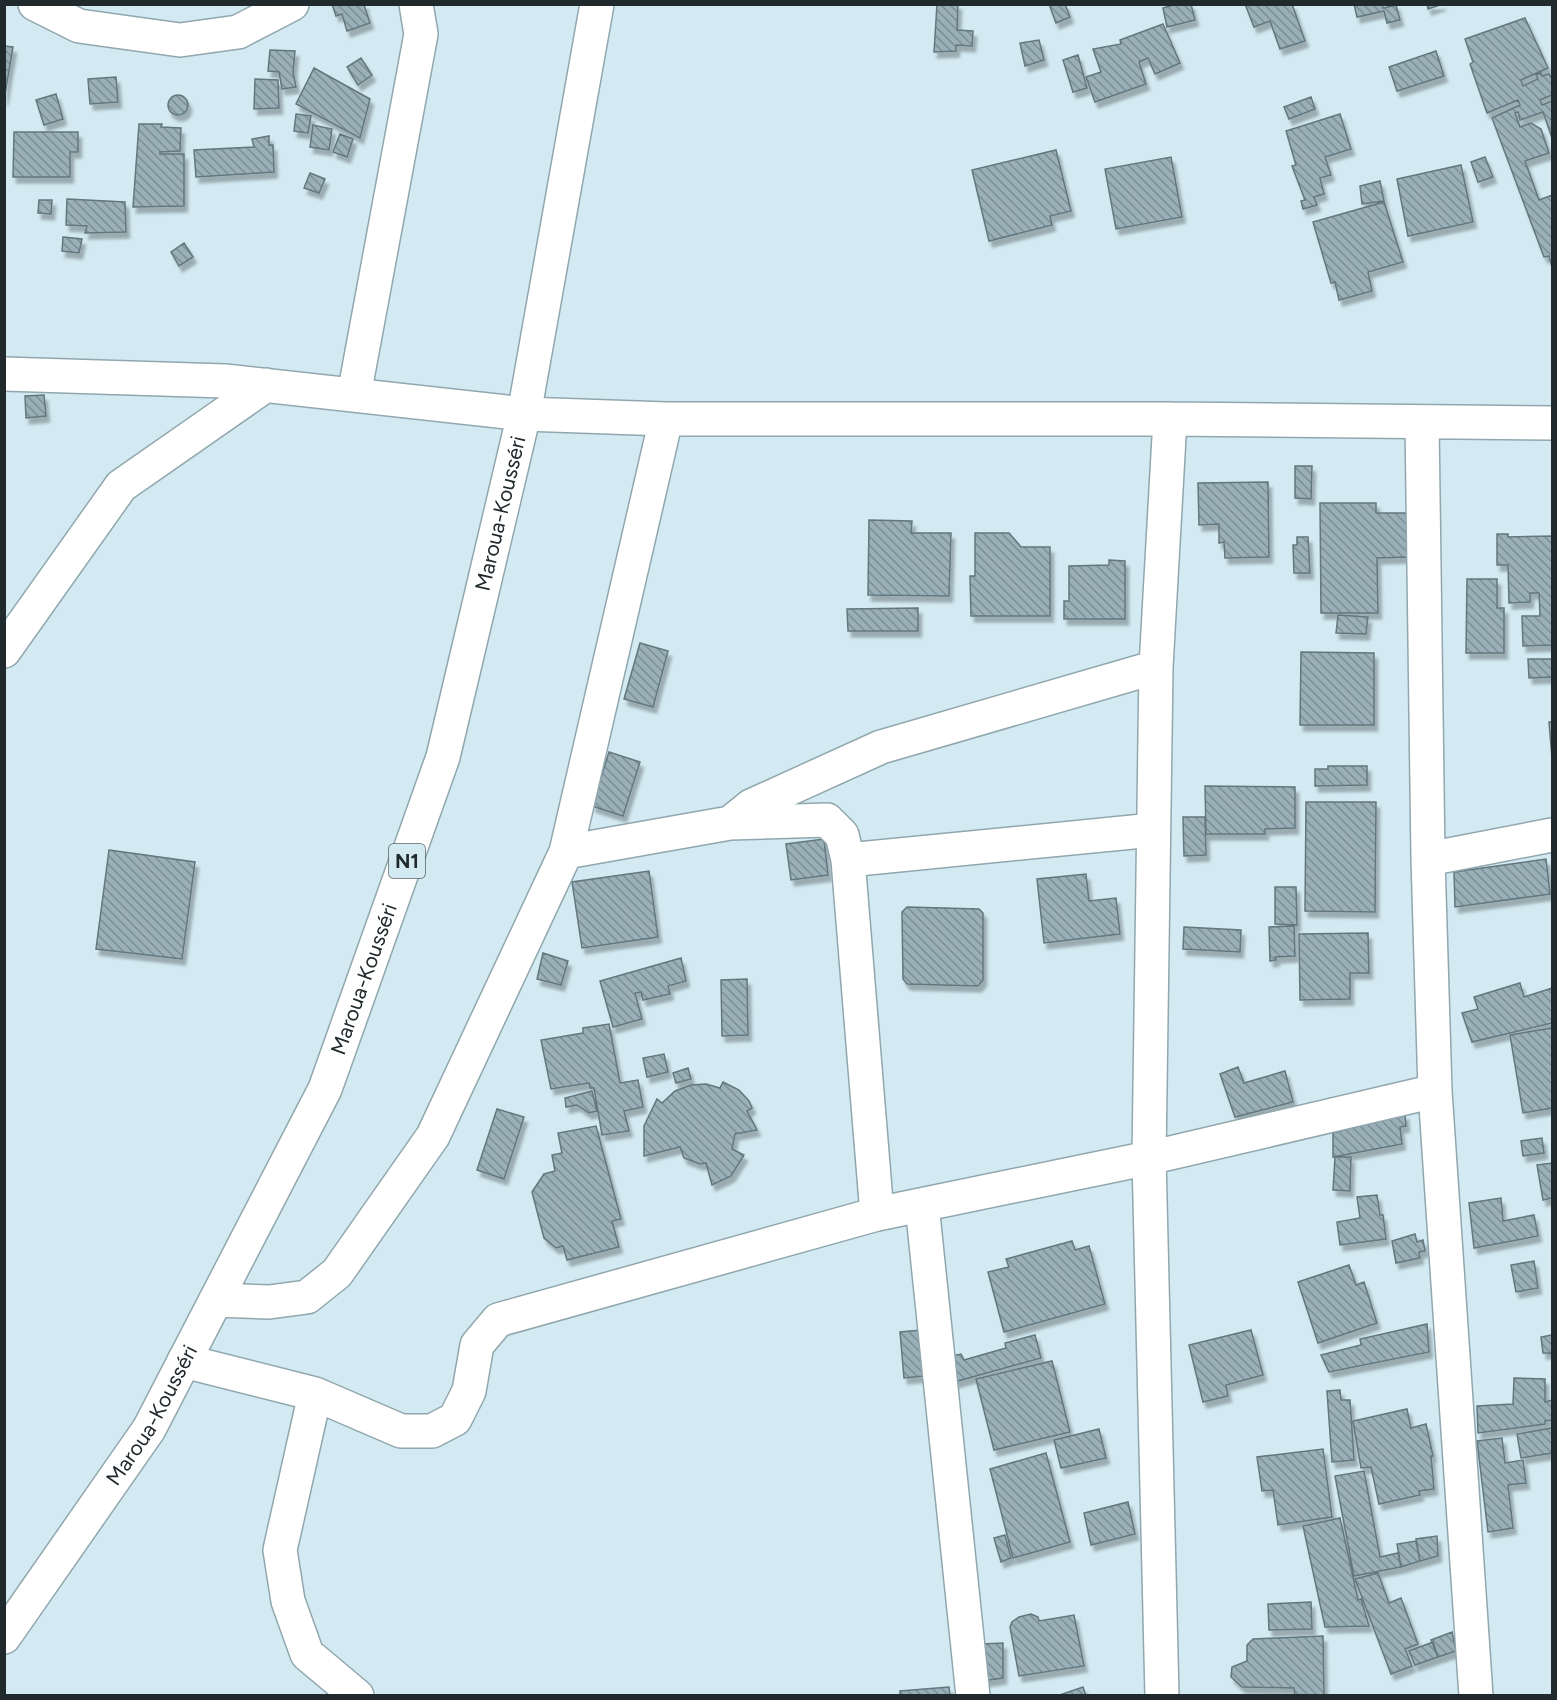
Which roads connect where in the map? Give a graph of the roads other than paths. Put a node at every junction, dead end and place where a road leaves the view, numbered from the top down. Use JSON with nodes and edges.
{"nodes":[{"id":1,"x":35,"y":4,"type":"edge"},
{"id":2,"x":292,"y":4,"type":"edge"},
{"id":3,"x":416,"y":4,"type":"edge"},
{"id":4,"x":597,"y":4,"type":"edge"},
{"id":5,"x":4,"y":374,"type":"edge"},
{"id":6,"x":266,"y":385,"type":"junction"},
{"id":7,"x":354,"y":394,"type":"junction"},
{"id":8,"x":524,"y":414,"type":"junction"},
{"id":9,"x":666,"y":419,"type":"junction"},
{"id":10,"x":1170,"y":419,"type":"junction"},
{"id":11,"x":1422,"y":422,"type":"junction"},
{"id":12,"x":1552,"y":423,"type":"edge"},
{"id":13,"x":4,"y":651,"type":"edge"},
{"id":14,"x":1156,"y":667,"type":"junction"},
{"id":15,"x":730,"y":823,"type":"junction"},
{"id":16,"x":1153,"y":830,"type":"junction"},
{"id":17,"x":1552,"y":835,"type":"edge"},
{"id":18,"x":566,"y":852,"type":"junction"},
{"id":19,"x":1428,"y":859,"type":"junction"},
{"id":20,"x":848,"y":860,"type":"junction"},
{"id":21,"x":1435,"y":1091,"type":"junction"},
{"id":22,"x":1149,"y":1158,"type":"junction"},
{"id":23,"x":922,"y":1205,"type":"junction"},
{"id":24,"x":877,"y":1214,"type":"junction"},
{"id":25,"x":216,"y":1300,"type":"junction"},
{"id":26,"x":184,"y":1361,"type":"junction"},
{"id":27,"x":315,"y":1394,"type":"junction"},
{"id":28,"x":4,"y":1637,"type":"edge"},
{"id":29,"x":357,"y":1695,"type":"edge"},
{"id":30,"x":973,"y":1695,"type":"edge"},
{"id":31,"x":1162,"y":1695,"type":"edge"},
{"id":32,"x":1476,"y":1695,"type":"edge"}],
"edges":[{"from":1,"to":2,"type":"main road"},
{"from":3,"to":7,"type":"main road"},
{"from":4,"to":8,"type":"main road","name":"Maroua-Kousséri","number":"N1"},
{"from":5,"to":6,"type":"main road"},
{"from":6,"to":7,"type":"main road"},
{"from":6,"to":13,"type":"main road"},
{"from":7,"to":8,"type":"main road"},
{"from":8,"to":9,"type":"main road"},
{"from":8,"to":25,"type":"main road","name":"Maroua-Kousséri","number":"N1"},
{"from":9,"to":10,"type":"main road"},
{"from":9,"to":18,"type":"main road"},
{"from":10,"to":11,"type":"main road"},
{"from":10,"to":14,"type":"main road"},
{"from":11,"to":12,"type":"main road"},
{"from":11,"to":19,"type":"main road"},
{"from":14,"to":15,"type":"main road"},
{"from":14,"to":16,"type":"main road"},
{"from":15,"to":18,"type":"main road"},
{"from":15,"to":20,"type":"main road"},
{"from":16,"to":20,"type":"main road"},
{"from":16,"to":22,"type":"main road"},
{"from":17,"to":19,"type":"main road"},
{"from":18,"to":25,"type":"main road"},
{"from":19,"to":21,"type":"main road"},
{"from":20,"to":24,"type":"main road"},
{"from":21,"to":22,"type":"main road"},
{"from":21,"to":32,"type":"main road"},
{"from":22,"to":23,"type":"main road"},
{"from":22,"to":31,"type":"main road"},
{"from":23,"to":24,"type":"main road"},
{"from":23,"to":30,"type":"main road"},
{"from":24,"to":27,"type":"main road"},
{"from":25,"to":26,"type":"main road","name":"Maroua-Kousséri","number":"N1"},
{"from":26,"to":27,"type":"main road"},
{"from":26,"to":28,"type":"main road","name":"Maroua-Kousséri","number":"N1"},
{"from":27,"to":29,"type":"main road"}]}
